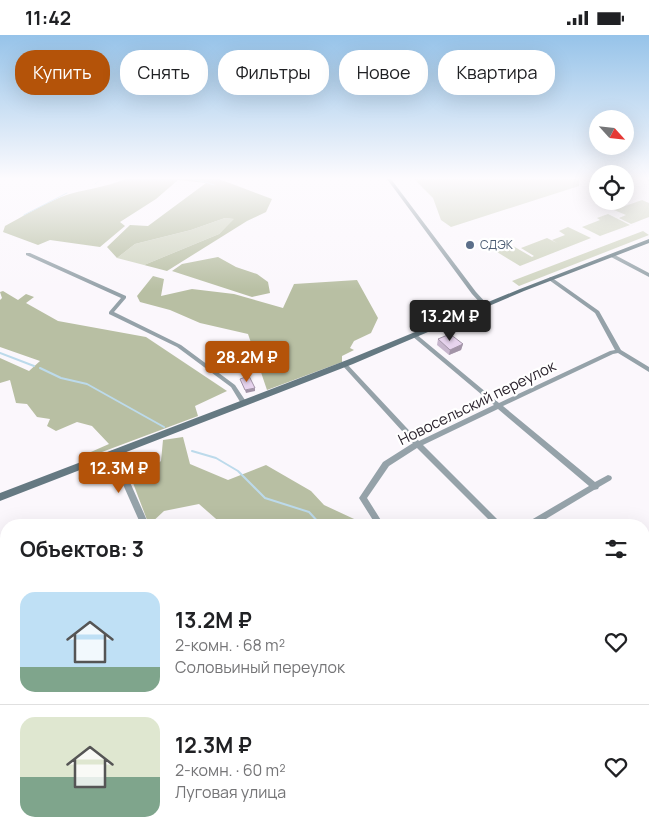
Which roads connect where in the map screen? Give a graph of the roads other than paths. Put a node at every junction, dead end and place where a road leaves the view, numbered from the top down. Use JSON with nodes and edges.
{"nodes":[{"id":1,"x":418,"y":217,"type":"edge"},
{"id":2,"x":649,"y":241,"type":"edge"},
{"id":3,"x":28,"y":254,"type":"dead end"},
{"id":4,"x":613,"y":257,"type":"junction"},
{"id":5,"x":649,"y":275,"type":"edge"},
{"id":6,"x":551,"y":279,"type":"junction"},
{"id":7,"x":485,"y":305,"type":"junction"},
{"id":8,"x":414,"y":335,"type":"junction"},
{"id":9,"x":619,"y":351,"type":"junction"},
{"id":10,"x":344,"y":364,"type":"junction"},
{"id":11,"x":649,"y":370,"type":"edge"},
{"id":12,"x":244,"y":403,"type":"junction"},
{"id":13,"x":499,"y":406,"type":"junction"},
{"id":14,"x":418,"y":444,"type":"junction"},
{"id":15,"x":113,"y":453,"type":"junction"},
{"id":16,"x":608,"y":478,"type":"dead end"},
{"id":17,"x":595,"y":487,"type":"junction"},
{"id":18,"x":0,"y":497,"type":"edge"},
{"id":19,"x":142,"y":519,"type":"edge"},
{"id":20,"x":376,"y":519,"type":"edge"},
{"id":21,"x":492,"y":519,"type":"edge"},
{"id":22,"x":539,"y":519,"type":"edge"}],
"edges":[{"from":1,"to":7,"type":"street"},
{"from":2,"to":4,"type":"street"},
{"from":3,"to":12,"type":"street"},
{"from":4,"to":5,"type":"street"},
{"from":4,"to":6,"type":"street"},
{"from":6,"to":7,"type":"street"},
{"from":6,"to":9,"type":"street"},
{"from":7,"to":8,"type":"street"},
{"from":8,"to":10,"type":"street"},
{"from":8,"to":13,"type":"street"},
{"from":9,"to":11,"type":"street"},
{"from":9,"to":13,"type":"street","name":"Новосельский переулок"},
{"from":10,"to":12,"type":"street"},
{"from":10,"to":14,"type":"street"},
{"from":12,"to":15,"type":"street"},
{"from":13,"to":14,"type":"street","name":"Новосельский переулок"},
{"from":13,"to":17,"type":"street"},
{"from":14,"to":20,"type":"street","name":"Новосельский переулок"},
{"from":14,"to":21,"type":"street"},
{"from":15,"to":18,"type":"street"},
{"from":15,"to":19,"type":"street"},
{"from":16,"to":17,"type":"street"},
{"from":17,"to":22,"type":"street"}]}
